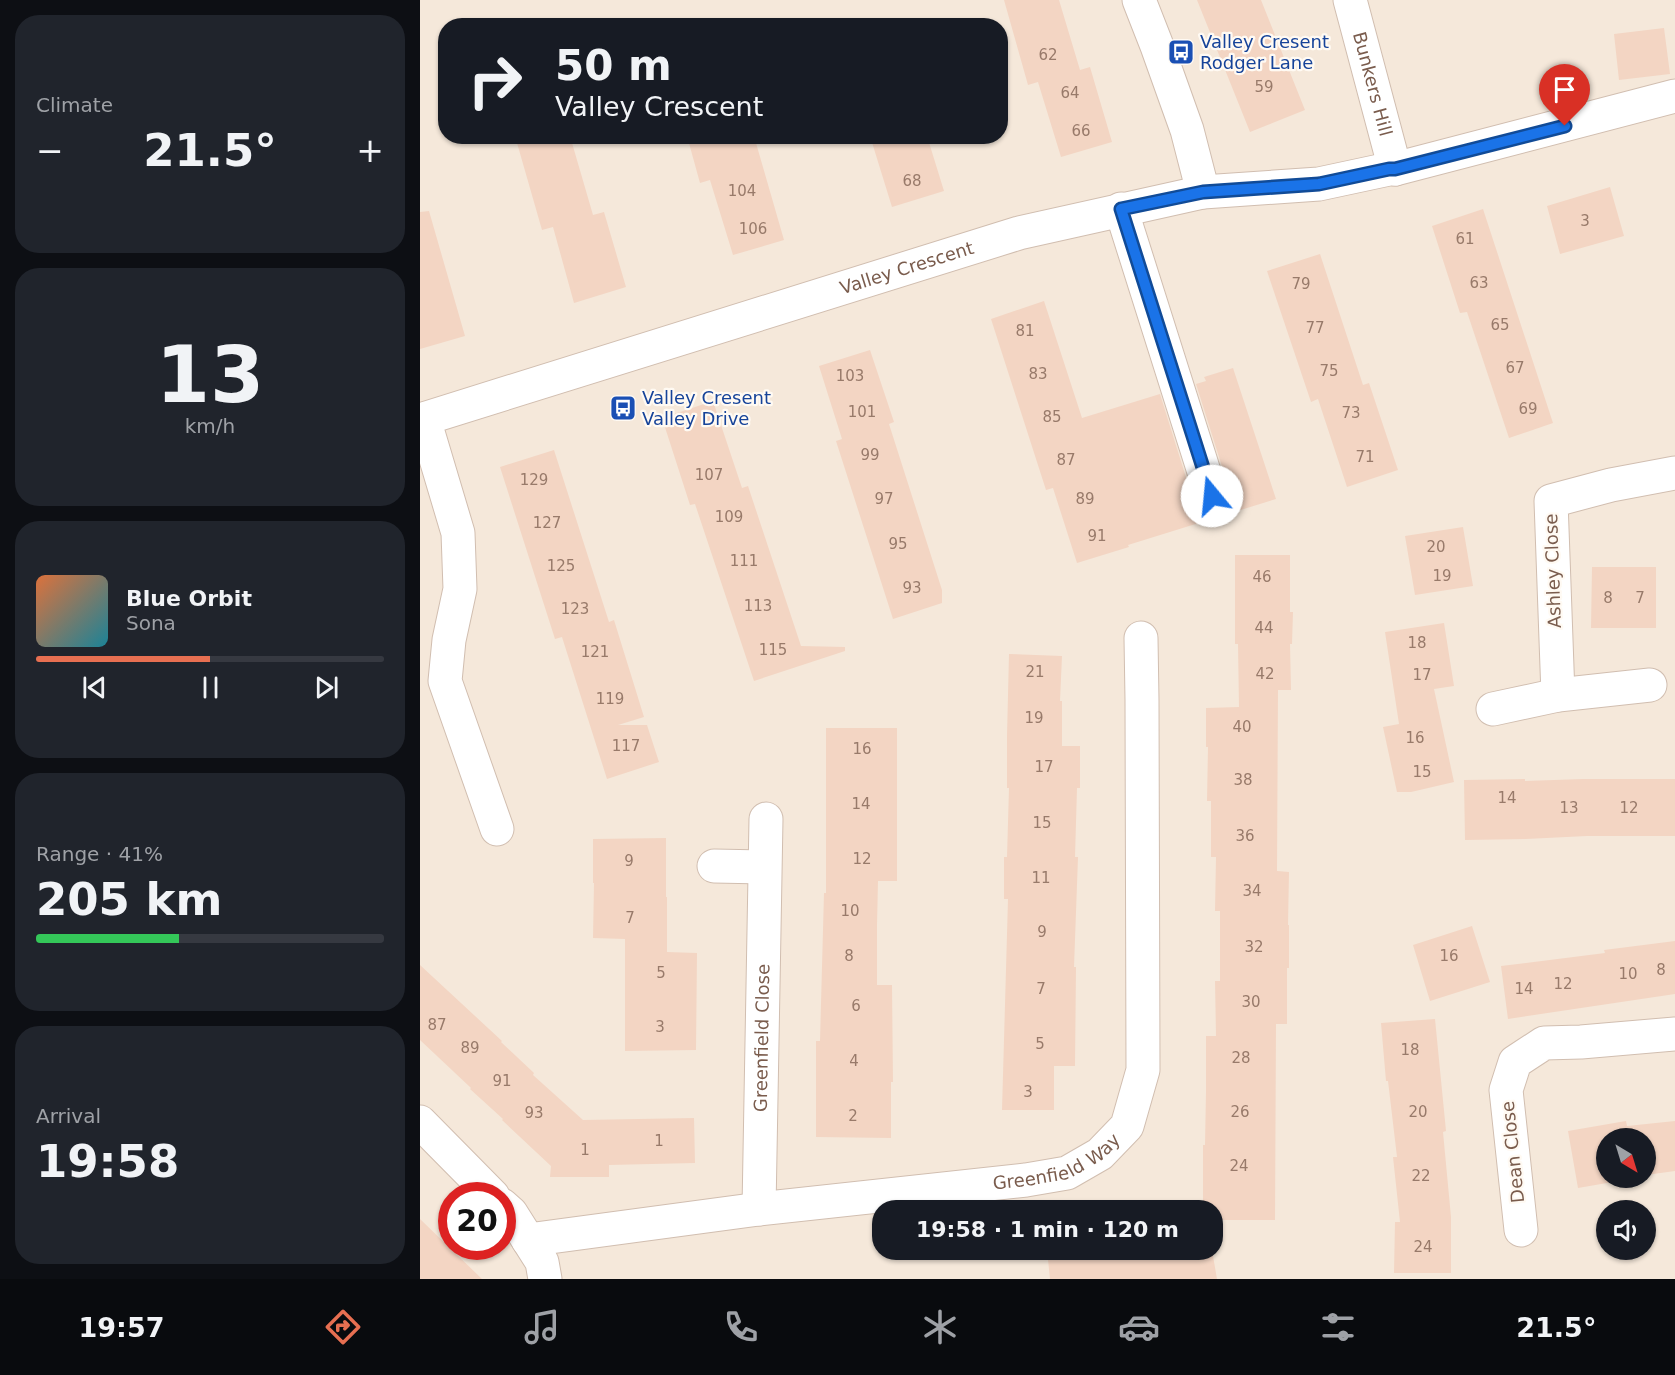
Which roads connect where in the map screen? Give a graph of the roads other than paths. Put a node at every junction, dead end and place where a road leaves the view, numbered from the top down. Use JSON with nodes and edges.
{"nodes":[{"id":1,"x":1138,"y":0,"type":"edge"},
{"id":2,"x":1350,"y":0,"type":"edge"},
{"id":3,"x":1675,"y":96,"type":"edge"},
{"id":4,"x":1395,"y":169,"type":"junction"},
{"id":5,"x":1203,"y":192,"type":"junction"},
{"id":6,"x":1121,"y":209,"type":"junction"},
{"id":7,"x":422,"y":420,"type":"edge"},
{"id":8,"x":1675,"y":473,"type":"edge"},
{"id":9,"x":1212,"y":496,"type":"dead end"},
{"id":10,"x":1141,"y":638,"type":"dead end"},
{"id":11,"x":1650,"y":686,"type":"dead end"},
{"id":12,"x":1558,"y":695,"type":"junction"},
{"id":13,"x":1493,"y":709,"type":"dead end"},
{"id":14,"x":766,"y":819,"type":"dead end"},
{"id":15,"x":497,"y":829,"type":"dead end"},
{"id":16,"x":714,"y":866,"type":"dead end"},
{"id":17,"x":764,"y":867,"type":"junction"},
{"id":18,"x":1675,"y":1034,"type":"edge"},
{"id":19,"x":420,"y":1122,"type":"edge"},
{"id":20,"x":479,"y":1182,"type":"edge"},
{"id":21,"x":759,"y":1209,"type":"junction"},
{"id":22,"x":516,"y":1222,"type":"edge"},
{"id":23,"x":1521,"y":1230,"type":"dead end"},
{"id":24,"x":528,"y":1240,"type":"junction"},
{"id":25,"x":545,"y":1279,"type":"edge"}],
"edges":[{"from":1,"to":5,"type":"street"},
{"from":2,"to":4,"type":"street","name":"Bunkers Hill"},
{"from":3,"to":4,"type":"street","name":"Valley Crescent"},
{"from":4,"to":5,"type":"street","name":"Valley Crescent"},
{"from":5,"to":6,"type":"street","name":"Valley Crescent"},
{"from":6,"to":7,"type":"street","name":"Valley Crescent"},
{"from":6,"to":9,"type":"street"},
{"from":7,"to":15,"type":"street"},
{"from":8,"to":12,"type":"street","name":"Ashley Close"},
{"from":10,"to":21,"type":"street","name":"Greenfield Way"},
{"from":11,"to":12,"type":"street"},
{"from":12,"to":13,"type":"street"},
{"from":14,"to":17,"type":"street","name":"Greenfield Close"},
{"from":16,"to":17,"type":"street"},
{"from":17,"to":21,"type":"street","name":"Greenfield Close"},
{"from":18,"to":23,"type":"street","name":"Dean Close"},
{"from":19,"to":20,"type":"street"},
{"from":21,"to":24,"type":"street","name":"Greenfield Way"},
{"from":22,"to":24,"type":"street"},
{"from":24,"to":25,"type":"street"}]}
